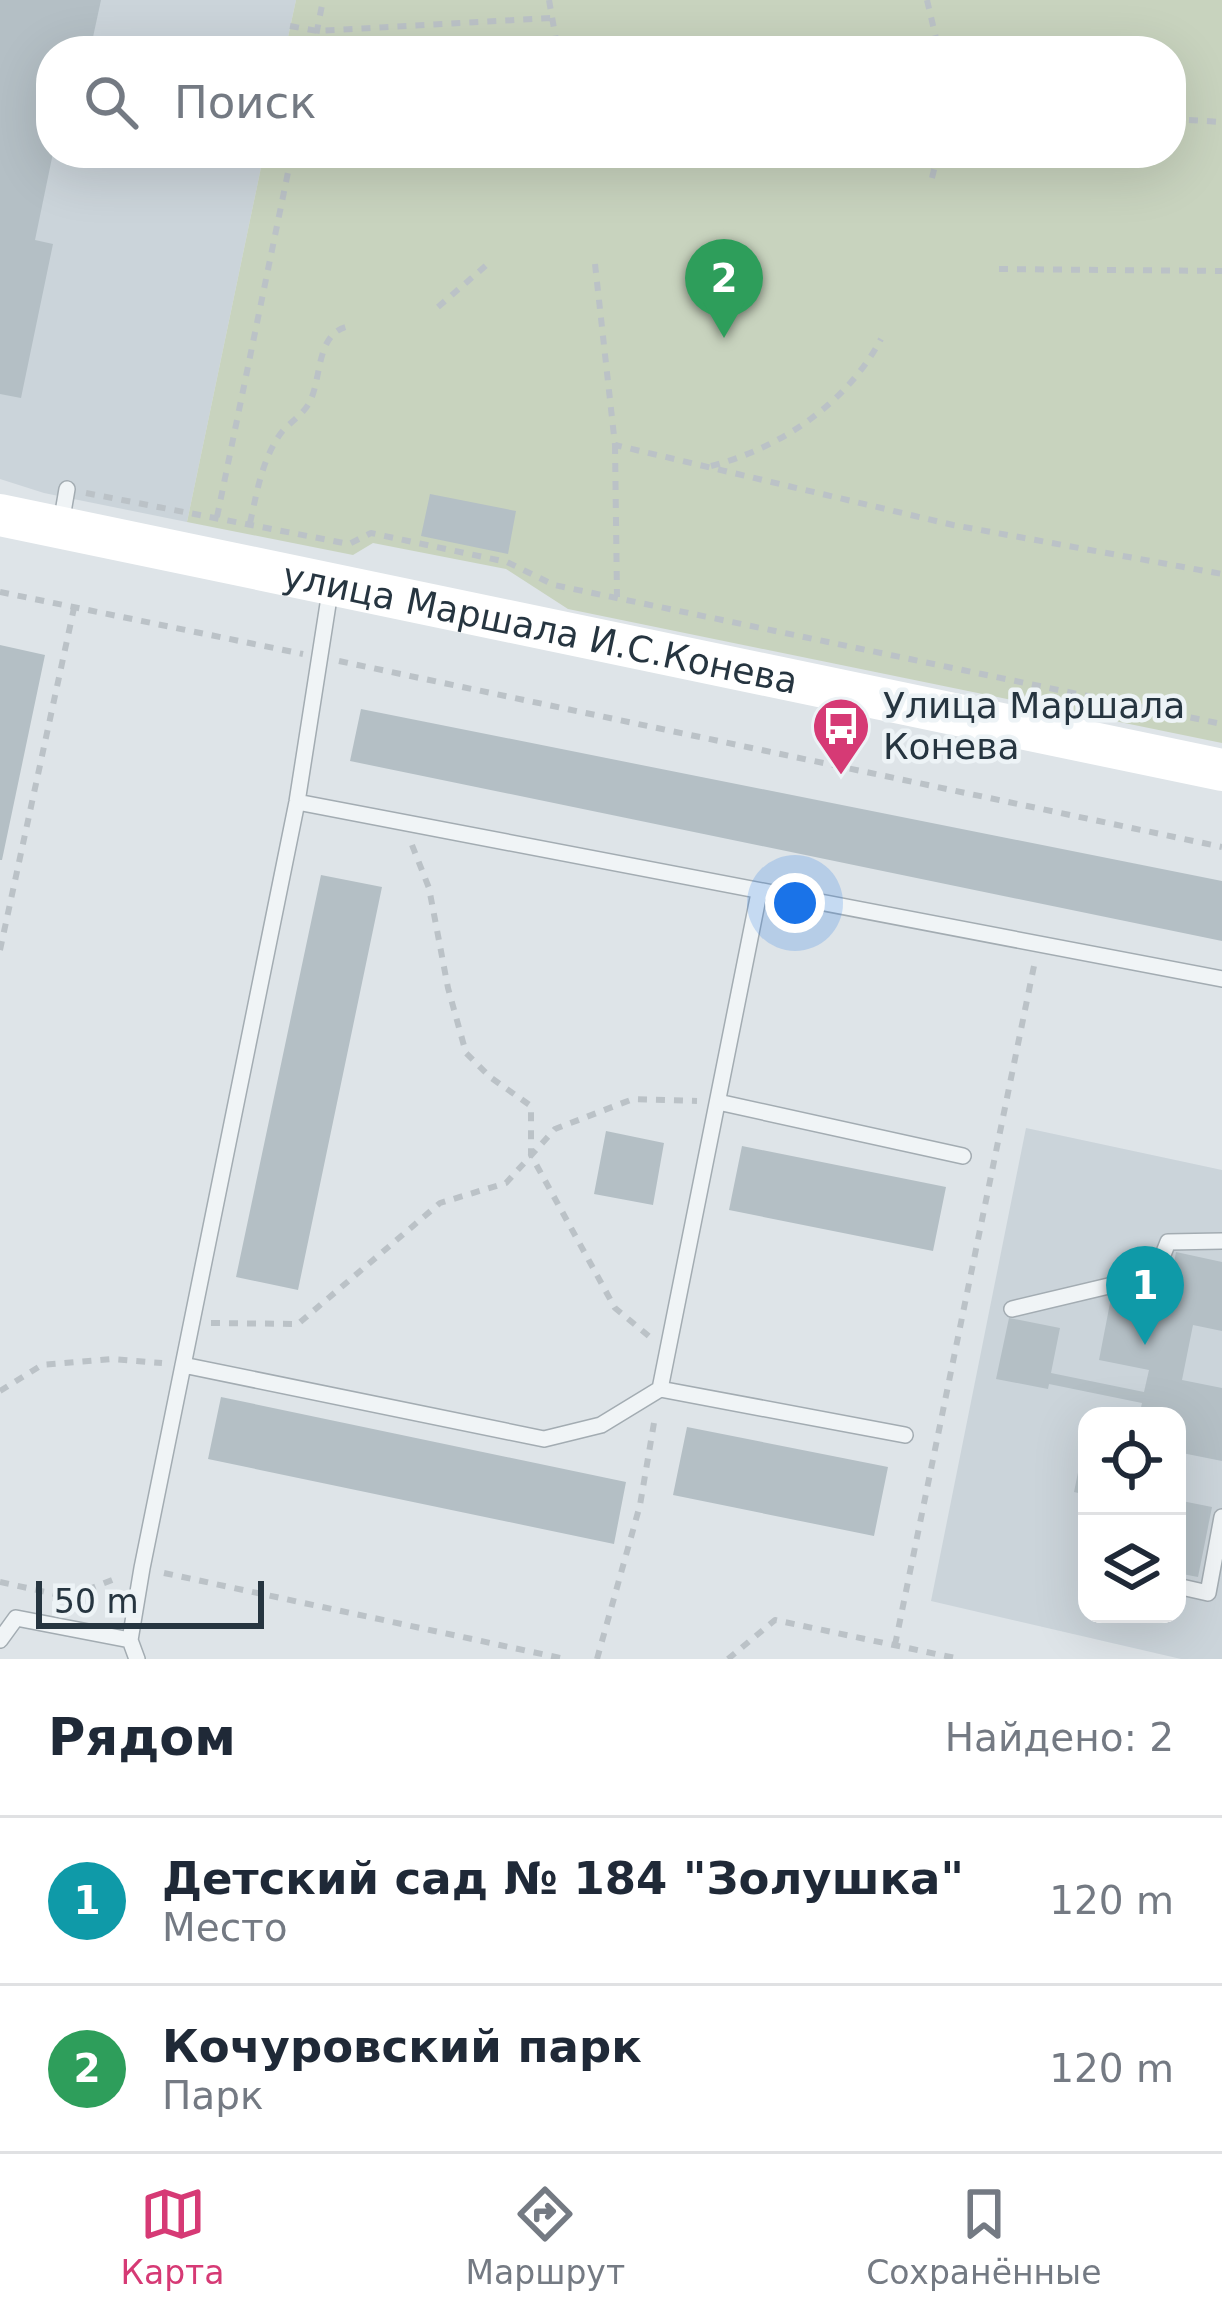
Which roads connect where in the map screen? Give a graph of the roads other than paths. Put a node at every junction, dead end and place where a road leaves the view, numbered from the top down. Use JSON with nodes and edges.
{"nodes":[{"id":1,"x":0,"y":514,"type":"edge"},
{"id":2,"x":331,"y":585,"type":"junction"},
{"id":3,"x":1222,"y":770,"type":"edge"},
{"id":4,"x":297,"y":802,"type":"junction"},
{"id":5,"x":759,"y":893,"type":"junction"},
{"id":6,"x":1222,"y":980,"type":"edge"},
{"id":7,"x":718,"y":1102,"type":"junction"},
{"id":8,"x":963,"y":1156,"type":"dead end"},
{"id":9,"x":1222,"y":1241,"type":"edge"},
{"id":10,"x":1012,"y":1309,"type":"dead end"},
{"id":11,"x":183,"y":1365,"type":"junction"},
{"id":12,"x":660,"y":1389,"type":"junction"},
{"id":13,"x":905,"y":1435,"type":"dead end"},
{"id":14,"x":1222,"y":1517,"type":"edge"},
{"id":15,"x":1186,"y":1588,"type":"edge"},
{"id":16,"x":0,"y":1640,"type":"edge"},
{"id":17,"x":130,"y":1640,"type":"junction"},
{"id":18,"x":137,"y":1659,"type":"edge"}],
"edges":[{"from":1,"to":2,"type":"main road","name":"улица Маршала И.С.Конева"},
{"from":2,"to":3,"type":"main road","name":"улица Маршала И.С.Конева"},
{"from":2,"to":4,"type":"lane"},
{"from":4,"to":5,"type":"lane"},
{"from":4,"to":11,"type":"lane"},
{"from":5,"to":6,"type":"lane"},
{"from":5,"to":7,"type":"lane"},
{"from":7,"to":8,"type":"lane"},
{"from":7,"to":12,"type":"lane"},
{"from":9,"to":10,"type":"lane"},
{"from":11,"to":12,"type":"lane"},
{"from":11,"to":17,"type":"lane"},
{"from":12,"to":13,"type":"lane"},
{"from":14,"to":15,"type":"lane"},
{"from":16,"to":17,"type":"lane"},
{"from":17,"to":18,"type":"lane"}]}
